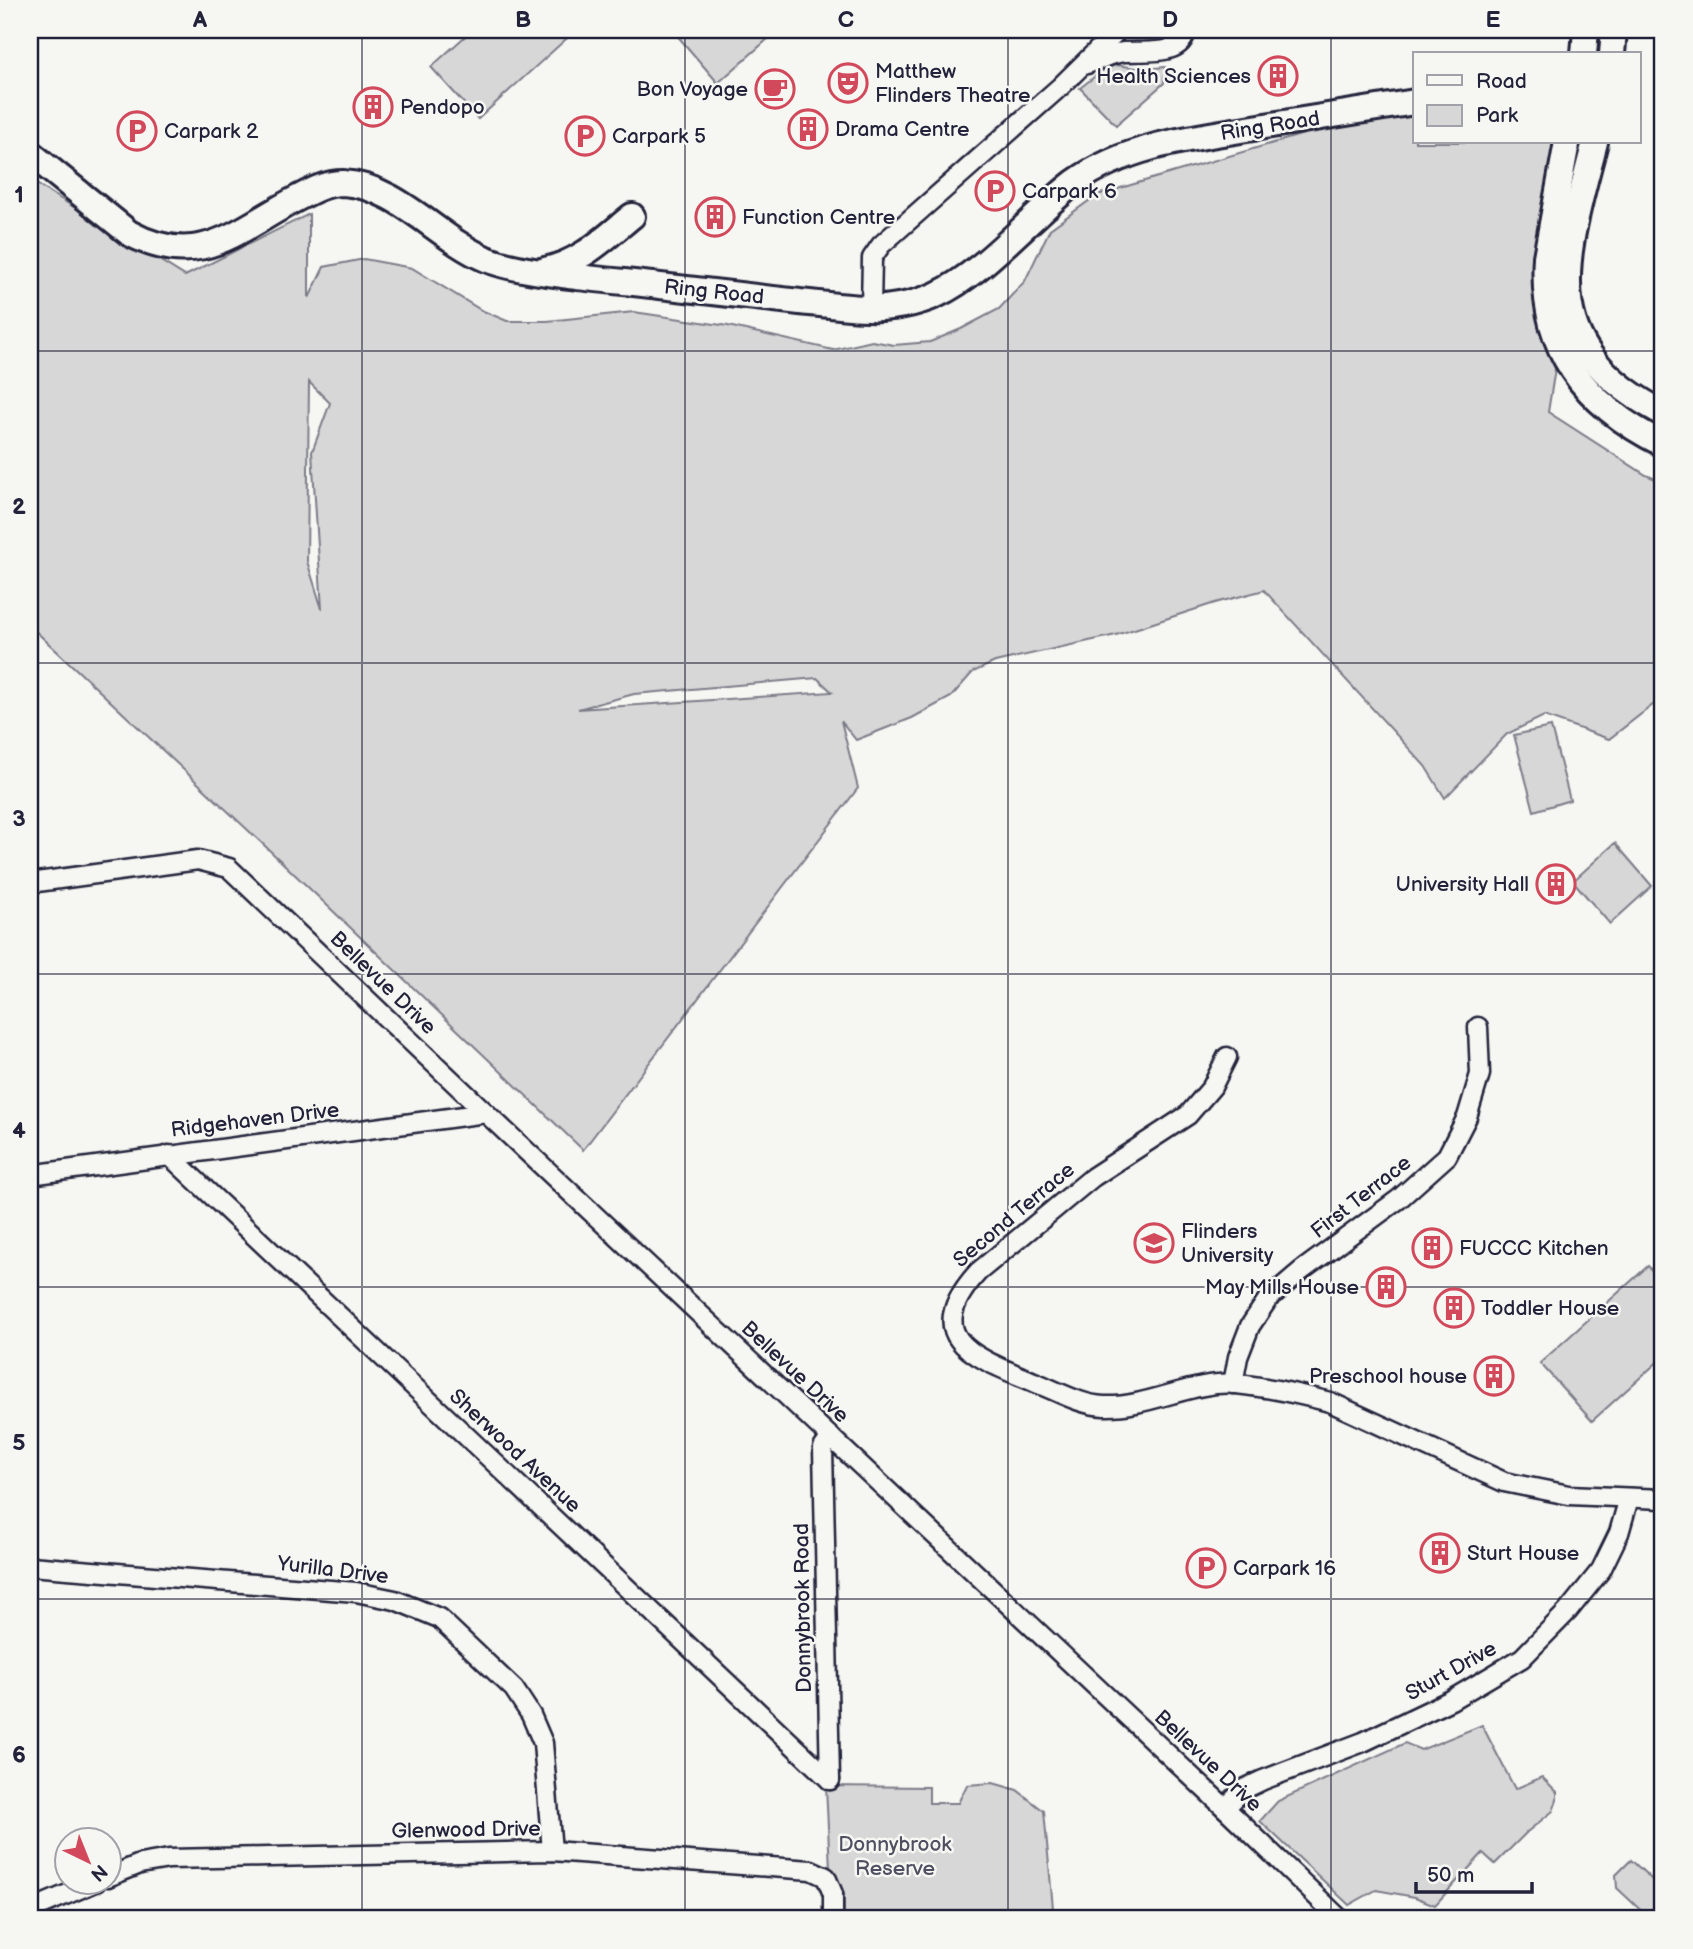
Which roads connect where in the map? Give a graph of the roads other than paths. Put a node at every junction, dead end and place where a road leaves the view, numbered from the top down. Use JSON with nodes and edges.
{"nodes":[{"id":1,"x":1118,"y":30,"type":"edge"},
{"id":2,"x":1186,"y":30,"type":"edge"},
{"id":3,"x":1606,"y":30,"type":"edge"},
{"id":4,"x":1614,"y":30,"type":"edge"},
{"id":5,"x":1588,"y":49,"type":"edge"},
{"id":6,"x":1612,"y":52,"type":"edge"},
{"id":7,"x":1082,"y":66,"type":"junction"},
{"id":8,"x":1413,"y":102,"type":"edge"},
{"id":9,"x":1595,"y":144,"type":"edge"},
{"id":10,"x":1563,"y":149,"type":"edge"},
{"id":11,"x":30,"y":153,"type":"edge"},
{"id":12,"x":632,"y":216,"type":"dead end"},
{"id":13,"x":538,"y":272,"type":"junction"},
{"id":14,"x":871,"y":308,"type":"junction"},
{"id":15,"x":1663,"y":413,"type":"edge"},
{"id":16,"x":1663,"y":444,"type":"edge"},
{"id":17,"x":30,"y":883,"type":"edge"},
{"id":18,"x":1478,"y":1027,"type":"dead end"},
{"id":19,"x":1227,"y":1057,"type":"dead end"},
{"id":20,"x":486,"y":1113,"type":"junction"},
{"id":21,"x":169,"y":1154,"type":"junction"},
{"id":22,"x":30,"y":1175,"type":"edge"},
{"id":23,"x":1233,"y":1384,"type":"junction"},
{"id":24,"x":831,"y":1437,"type":"junction"},
{"id":25,"x":1629,"y":1498,"type":"junction"},
{"id":26,"x":1663,"y":1499,"type":"edge"},
{"id":27,"x":30,"y":1566,"type":"edge"},
{"id":28,"x":830,"y":1780,"type":"joint"},
{"id":29,"x":1225,"y":1808,"type":"junction"},
{"id":30,"x":552,"y":1851,"type":"junction"},
{"id":31,"x":122,"y":1871,"type":"edge"},
{"id":32,"x":63,"y":1896,"type":"edge"},
{"id":33,"x":30,"y":1910,"type":"edge"},
{"id":34,"x":833,"y":1919,"type":"edge"},
{"id":35,"x":1340,"y":1919,"type":"edge"}],
"edges":[{"from":1,"to":7,"type":"street"},
{"from":2,"to":7,"type":"street"},
{"from":3,"to":5,"type":"street"},
{"from":4,"to":6,"type":"street"},
{"from":7,"to":14,"type":"street"},
{"from":8,"to":14,"type":"street","name":"Ring Road"},
{"from":9,"to":15,"type":"street"},
{"from":10,"to":16,"type":"street"},
{"from":11,"to":13,"type":"street","name":"Ring Road"},
{"from":12,"to":13,"type":"street"},
{"from":13,"to":14,"type":"street","name":"Ring Road"},
{"from":17,"to":20,"type":"street","name":"Bellevue Drive"},
{"from":18,"to":23,"type":"street","name":"First Terrace"},
{"from":19,"to":23,"type":"street","name":"Second Terrace"},
{"from":20,"to":21,"type":"street","name":"Ridgehaven Drive"},
{"from":20,"to":24,"type":"street","name":"Bellevue Drive"},
{"from":21,"to":22,"type":"street","name":"Ridgehaven Drive"},
{"from":21,"to":28,"type":"street","name":"Sherwood Avenue"},
{"from":23,"to":25,"type":"street"},
{"from":24,"to":28,"type":"street","name":"Donnybrook Road"},
{"from":24,"to":29,"type":"street","name":"Bellevue Drive"},
{"from":25,"to":26,"type":"street"},
{"from":25,"to":29,"type":"street","name":"Sturt Drive"},
{"from":27,"to":30,"type":"street","name":"Yurilla Drive"},
{"from":29,"to":35,"type":"street","name":"Bellevue Drive"},
{"from":30,"to":31,"type":"street","name":"Glenwood Drive"},
{"from":30,"to":34,"type":"street","name":"Glenwood Drive"},
{"from":32,"to":33,"type":"street"}]}
